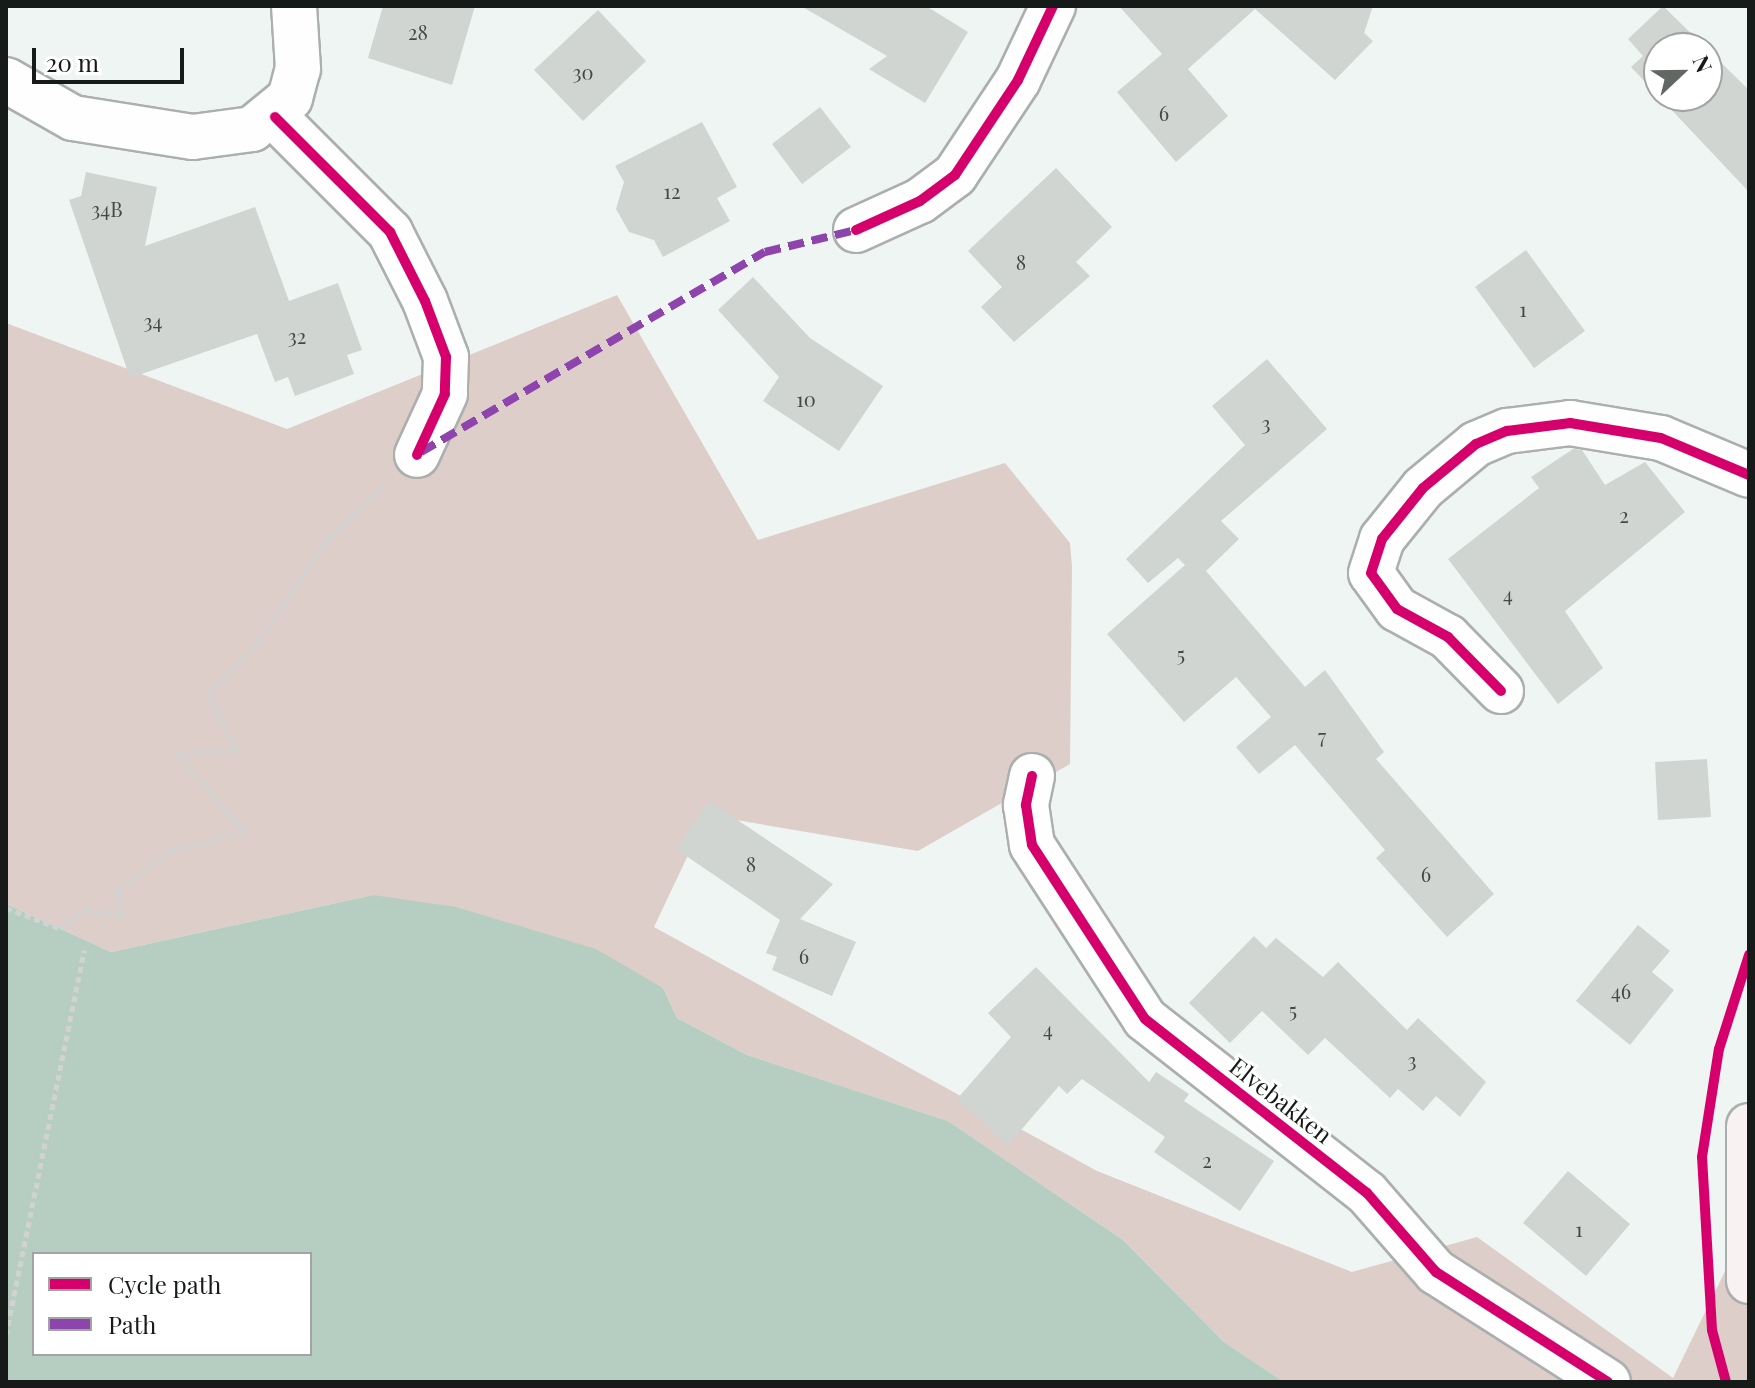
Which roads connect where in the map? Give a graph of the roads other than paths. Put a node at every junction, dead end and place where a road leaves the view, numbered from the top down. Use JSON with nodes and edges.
{"nodes":[{"id":1,"x":294,"y":6,"type":"edge"},
{"id":2,"x":1053,"y":6,"type":"edge"},
{"id":3,"x":6,"y":80,"type":"edge"},
{"id":4,"x":275,"y":117,"type":"junction"},
{"id":5,"x":856,"y":230,"type":"dead end"},
{"id":6,"x":417,"y":455,"type":"road end"},
{"id":7,"x":1749,"y":475,"type":"edge"},
{"id":8,"x":1501,"y":691,"type":"dead end"},
{"id":9,"x":1032,"y":776,"type":"dead end"},
{"id":10,"x":1749,"y":1126,"type":"edge"},
{"id":11,"x":1749,"y":1281,"type":"edge"},
{"id":12,"x":1608,"y":1382,"type":"edge"}],
"edges":[{"from":1,"to":4,"type":"street"},
{"from":2,"to":5,"type":"street"},
{"from":3,"to":4,"type":"street"},
{"from":4,"to":6,"type":"street"},
{"from":7,"to":8,"type":"street"},
{"from":9,"to":12,"type":"street","name":"Elvebakken"},
{"from":10,"to":11,"type":"main road"}]}
